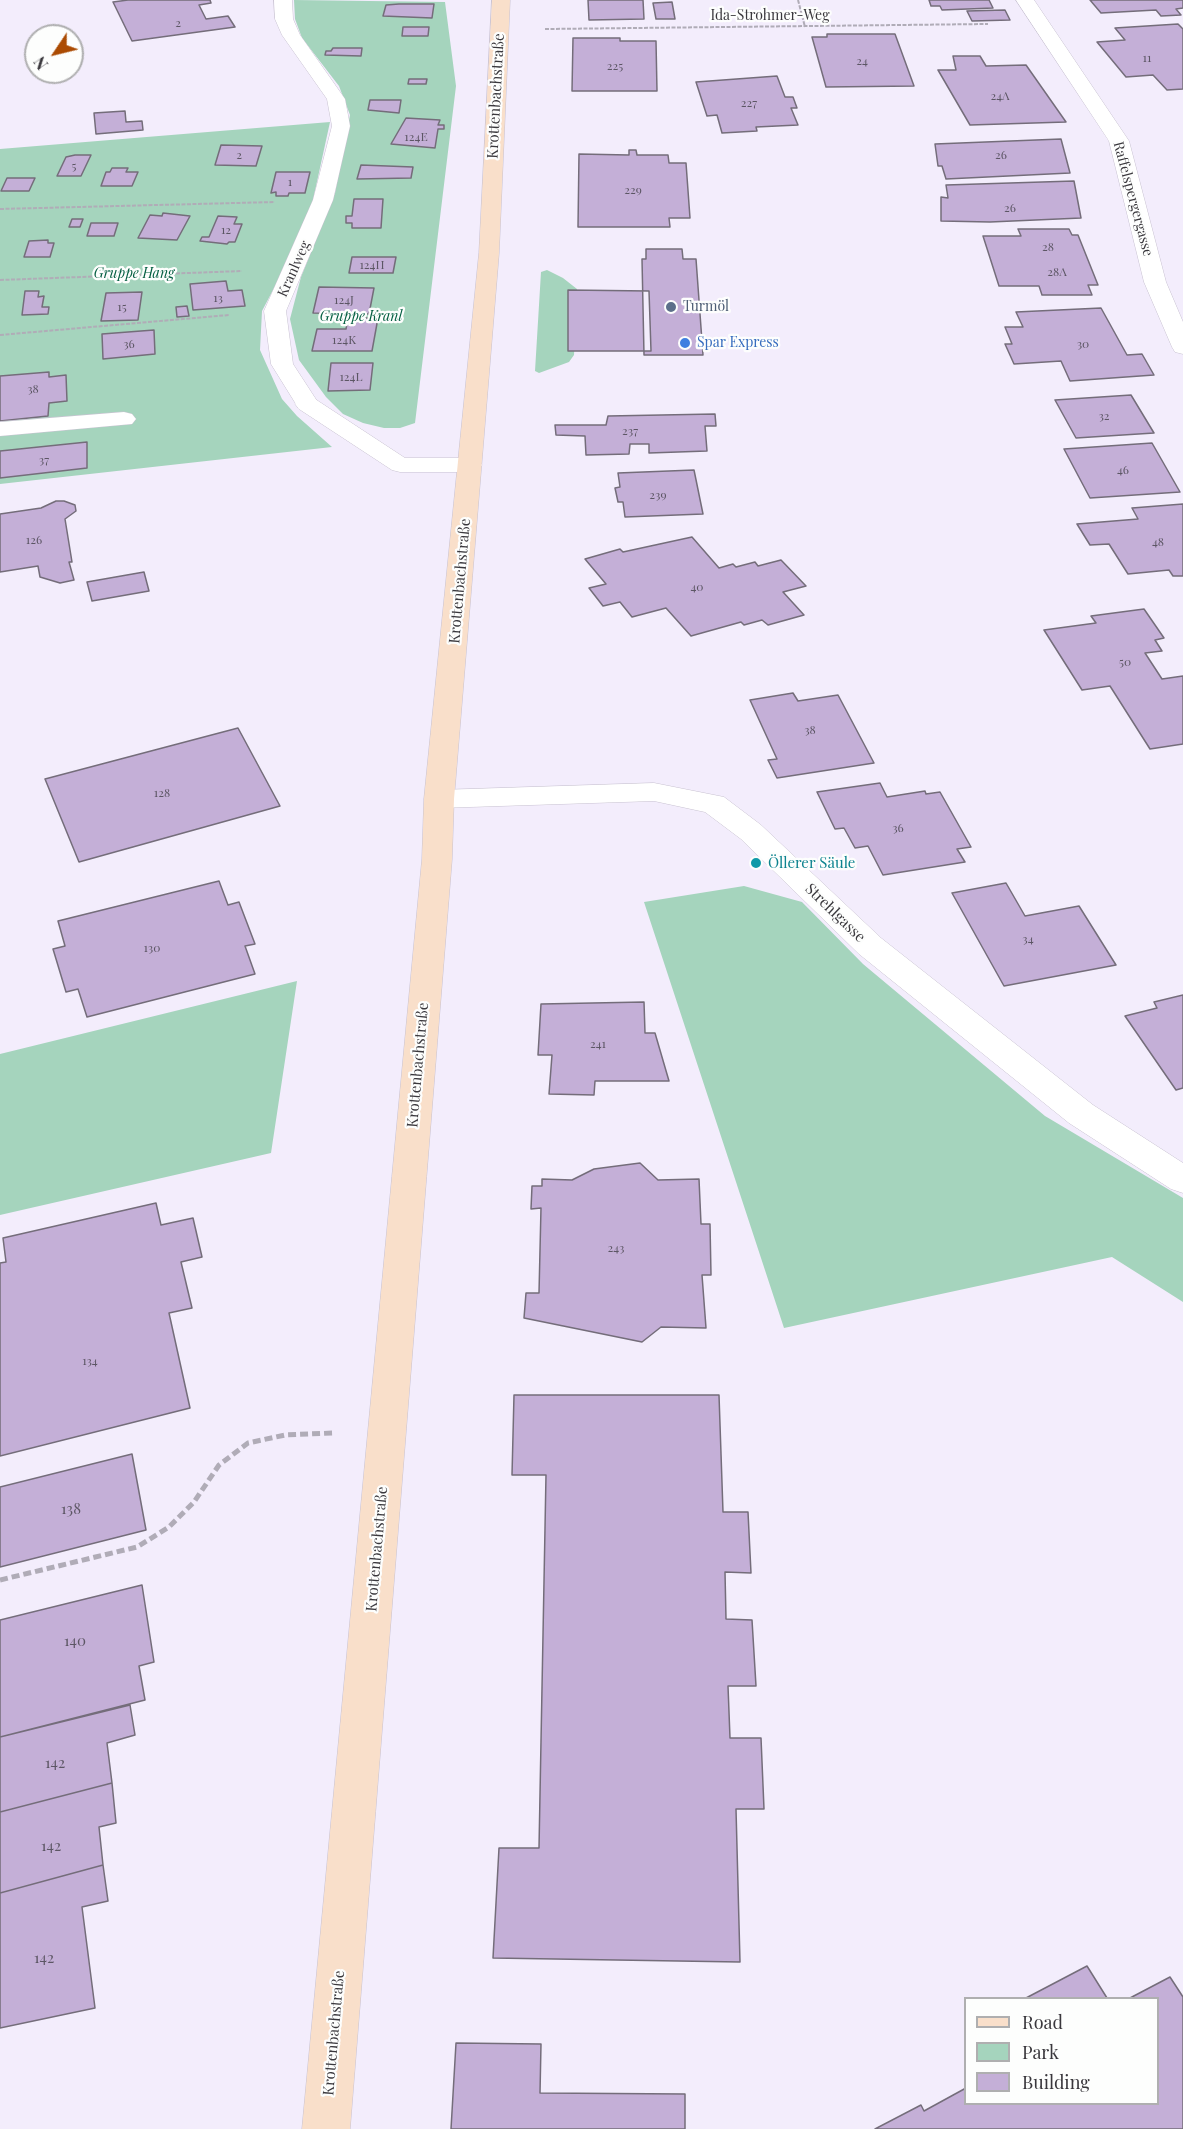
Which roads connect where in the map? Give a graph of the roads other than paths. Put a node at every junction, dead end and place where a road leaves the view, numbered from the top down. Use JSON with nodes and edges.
{"nodes":[{"id":1,"x":283,"y":0,"type":"edge"},
{"id":2,"x":1025,"y":0,"type":"edge"},
{"id":3,"x":500,"y":14,"type":"edge"},
{"id":4,"x":1183,"y":347,"type":"edge"},
{"id":5,"x":124,"y":419,"type":"dead end"},
{"id":6,"x":0,"y":429,"type":"edge"},
{"id":7,"x":470,"y":465,"type":"junction"},
{"id":8,"x":440,"y":799,"type":"junction"},
{"id":9,"x":1183,"y":1180,"type":"edge"},
{"id":10,"x":326,"y":2129,"type":"edge"}],
"edges":[{"from":1,"to":7,"type":"street","name":"Kranlweg"},
{"from":2,"to":4,"type":"street","name":"Raffelspergergasse"},
{"from":3,"to":7,"type":"main road","name":"Krottenbachstraße"},
{"from":5,"to":6,"type":"street"},
{"from":7,"to":8,"type":"main road","name":"Krottenbachstraße"},
{"from":8,"to":9,"type":"street","name":"Strehlgasse"},
{"from":8,"to":10,"type":"main road","name":"Krottenbachstraße"}]}
